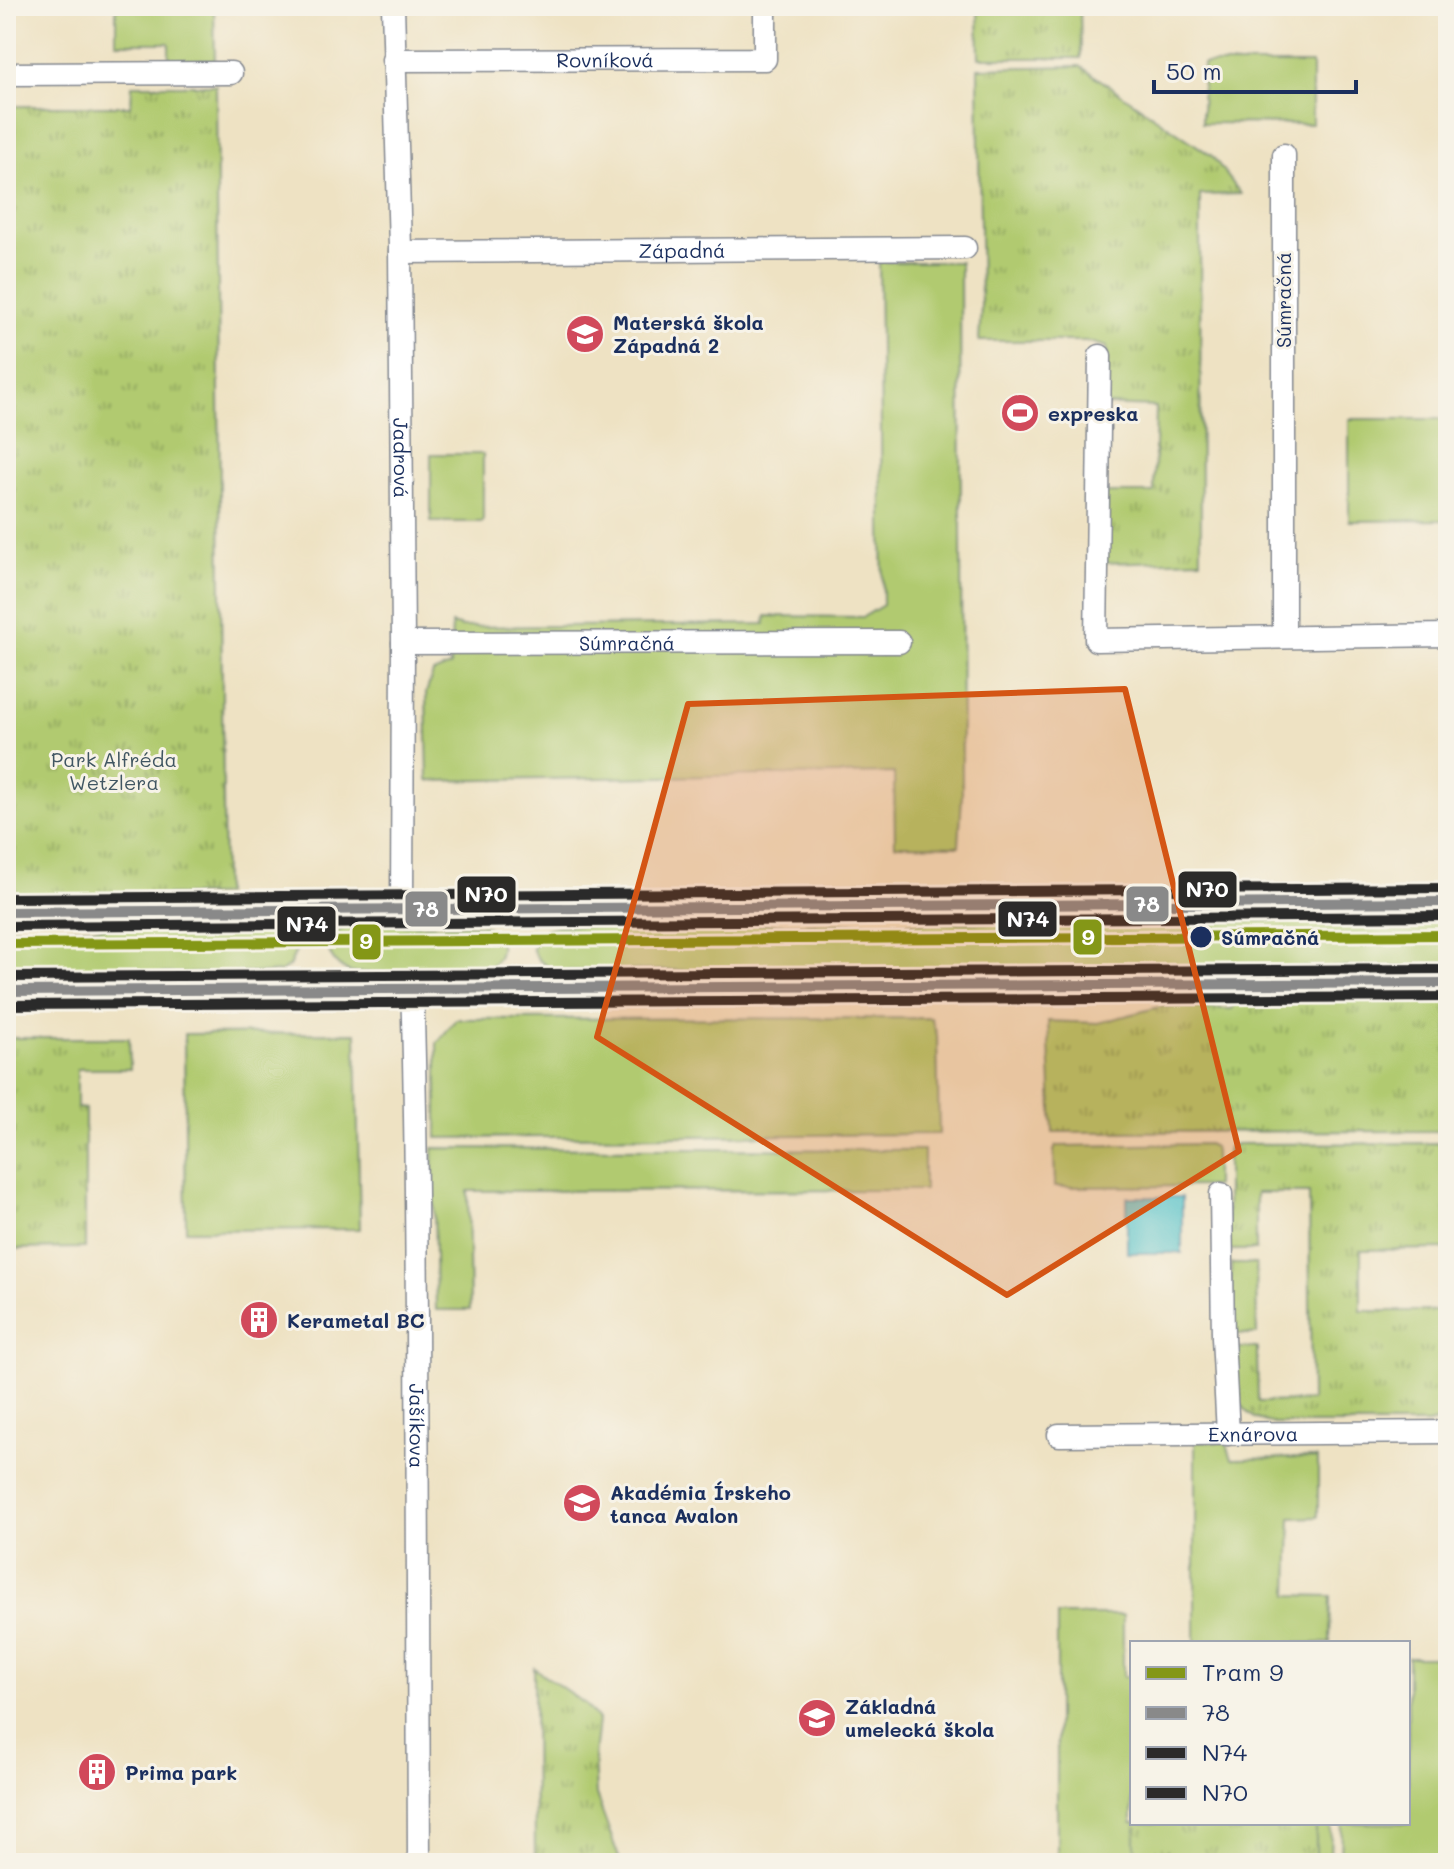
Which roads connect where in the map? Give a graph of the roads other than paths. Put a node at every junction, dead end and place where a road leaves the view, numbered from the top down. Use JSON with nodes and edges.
{"nodes":[{"id":1,"x":393,"y":6,"type":"edge"},
{"id":2,"x":765,"y":6,"type":"edge"},
{"id":3,"x":393,"y":60,"type":"junction"},
{"id":4,"x":231,"y":73,"type":"dead end"},
{"id":5,"x":6,"y":74,"type":"edge"},
{"id":6,"x":1284,"y":155,"type":"dead end"},
{"id":7,"x":965,"y":248,"type":"dead end"},
{"id":8,"x":400,"y":252,"type":"junction"},
{"id":9,"x":1100,"y":356,"type":"dead end"},
{"id":10,"x":1448,"y":635,"type":"edge"},
{"id":11,"x":1284,"y":637,"type":"junction"},
{"id":12,"x":899,"y":642,"type":"dead end"},
{"id":13,"x":403,"y":643,"type":"junction"},
{"id":14,"x":1448,"y":902,"type":"edge"},
{"id":15,"x":402,"y":909,"type":"junction"},
{"id":16,"x":6,"y":912,"type":"edge"},
{"id":17,"x":1448,"y":983,"type":"edge"},
{"id":18,"x":412,"y":988,"type":"junction"},
{"id":19,"x":6,"y":991,"type":"edge"},
{"id":20,"x":1221,"y":1194,"type":"dead end"},
{"id":21,"x":1448,"y":1432,"type":"edge"},
{"id":22,"x":1228,"y":1434,"type":"junction"},
{"id":23,"x":1059,"y":1435,"type":"dead end"},
{"id":24,"x":419,"y":1863,"type":"edge"}],
"edges":[{"from":1,"to":3,"type":"street","name":"Jadrová"},
{"from":2,"to":3,"type":"street","name":"Rovníková"},
{"from":3,"to":8,"type":"street","name":"Jadrová"},
{"from":4,"to":5,"type":"street"},
{"from":6,"to":11,"type":"street","name":"Súmračná"},
{"from":7,"to":8,"type":"street","name":"Západná"},
{"from":8,"to":13,"type":"street","name":"Jadrová"},
{"from":9,"to":11,"type":"street"},
{"from":10,"to":11,"type":"street"},
{"from":12,"to":13,"type":"street","name":"Súmračná"},
{"from":13,"to":15,"type":"street","name":"Jadrová"},
{"from":14,"to":15,"type":"street"},
{"from":15,"to":16,"type":"street"},
{"from":17,"to":18,"type":"street"},
{"from":18,"to":19,"type":"street"},
{"from":18,"to":24,"type":"street","name":"Jašíkova"},
{"from":20,"to":22,"type":"street"},
{"from":21,"to":22,"type":"street","name":"Exnárova"},
{"from":22,"to":23,"type":"street","name":"Exnárova"}]}
